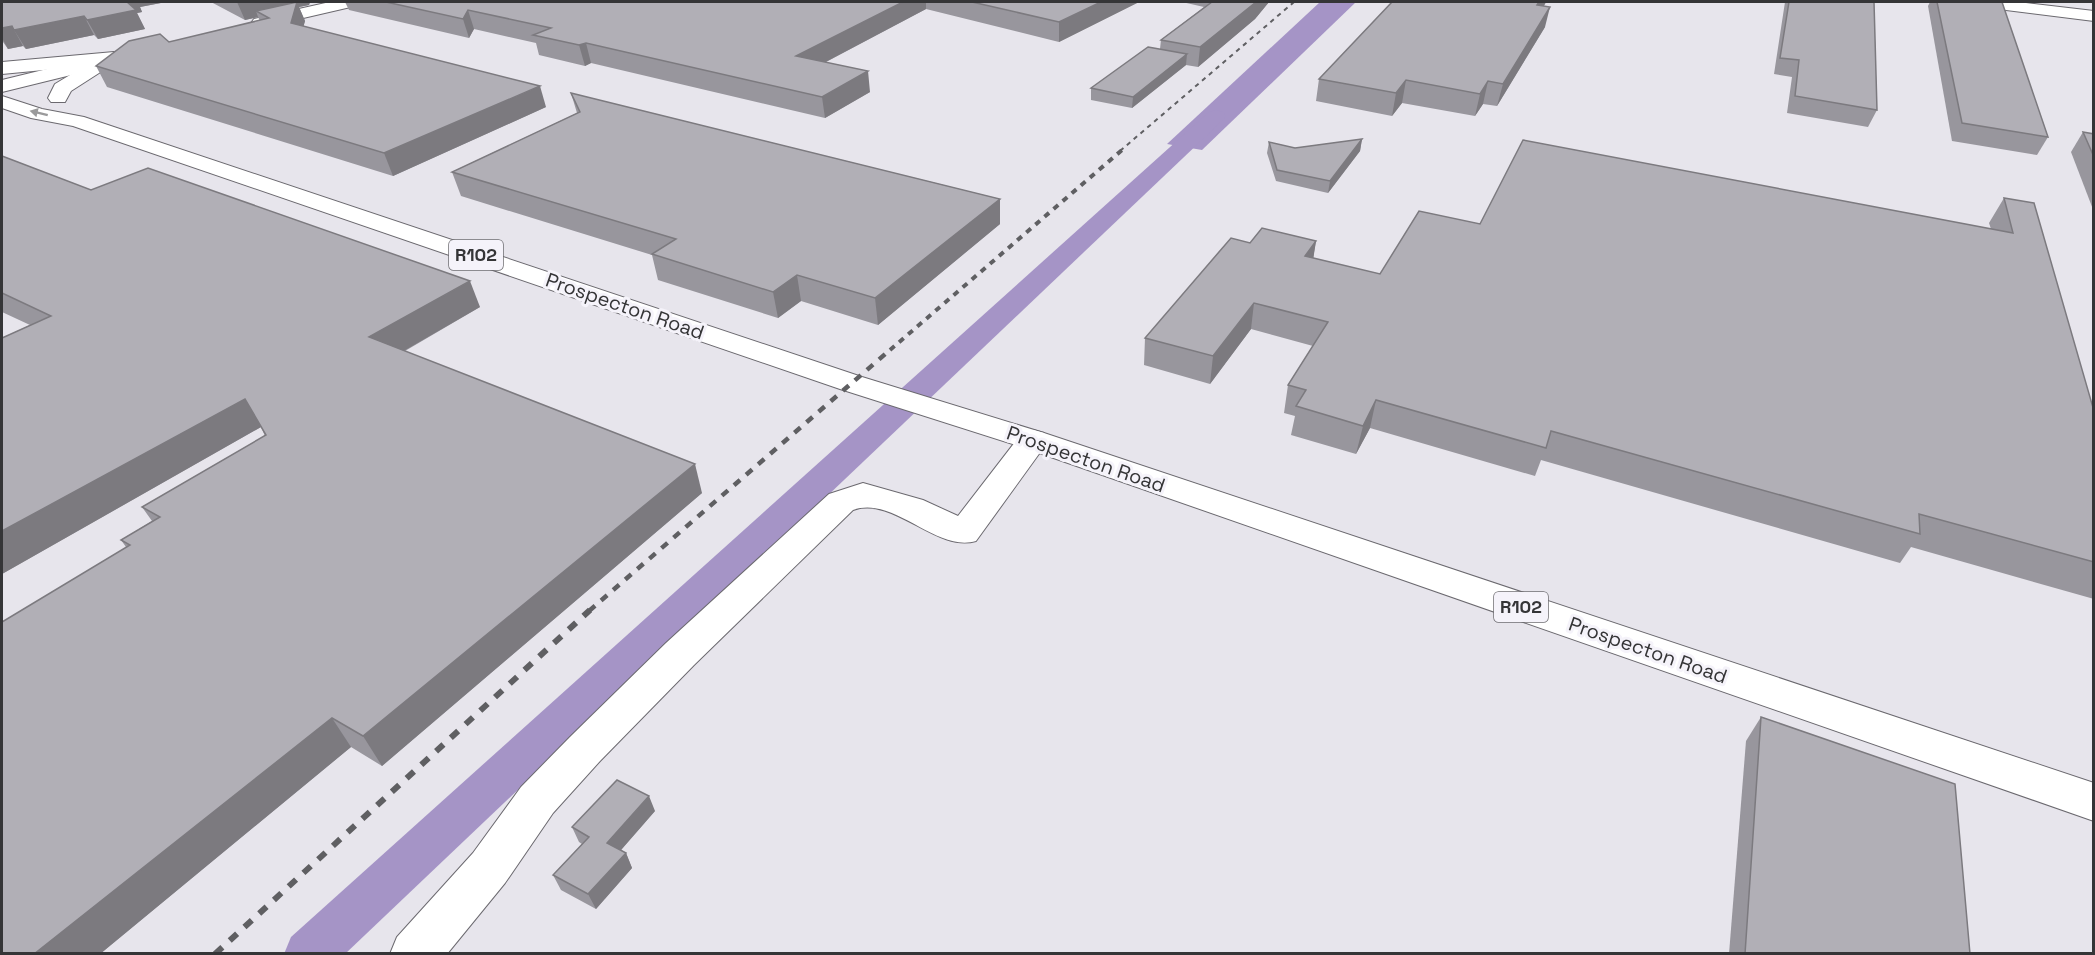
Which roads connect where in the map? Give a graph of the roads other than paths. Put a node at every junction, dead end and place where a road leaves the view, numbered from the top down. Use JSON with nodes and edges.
{"nodes":[{"id":1,"x":349,"y":2,"type":"edge"},
{"id":2,"x":1982,"y":2,"type":"edge"},
{"id":3,"x":2094,"y":16,"type":"edge"},
{"id":4,"x":242,"y":27,"type":"edge"},
{"id":5,"x":144,"y":51,"type":"edge"},
{"id":6,"x":114,"y":58,"type":"junction"},
{"id":7,"x":2,"y":68,"type":"edge"},
{"id":8,"x":6,"y":83,"type":"edge"},
{"id":9,"x":58,"y":98,"type":"junction"},
{"id":10,"x":2,"y":102,"type":"edge"},
{"id":11,"x":76,"y":121,"type":"junction"},
{"id":12,"x":1033,"y":441,"type":"junction"},
{"id":13,"x":2094,"y":802,"type":"edge"},
{"id":14,"x":415,"y":954,"type":"edge"}],
"edges":[{"from":1,"to":4,"type":"main road"},
{"from":2,"to":3,"type":"main road"},
{"from":5,"to":6,"type":"main road"},
{"from":6,"to":7,"type":"main road"},
{"from":6,"to":8,"type":"main road"},
{"from":6,"to":9,"type":"main road"},
{"from":8,"to":9,"type":"main road"},
{"from":9,"to":11,"type":"main road"},
{"from":11,"to":10,"type":"main road","number":"R102","one_way":true},
{"from":11,"to":12,"type":"main road","name":"Prospecton Road","number":"R102"},
{"from":12,"to":13,"type":"main road","name":"Prospecton Road","number":"R102"},
{"from":12,"to":14,"type":"main road"}]}
